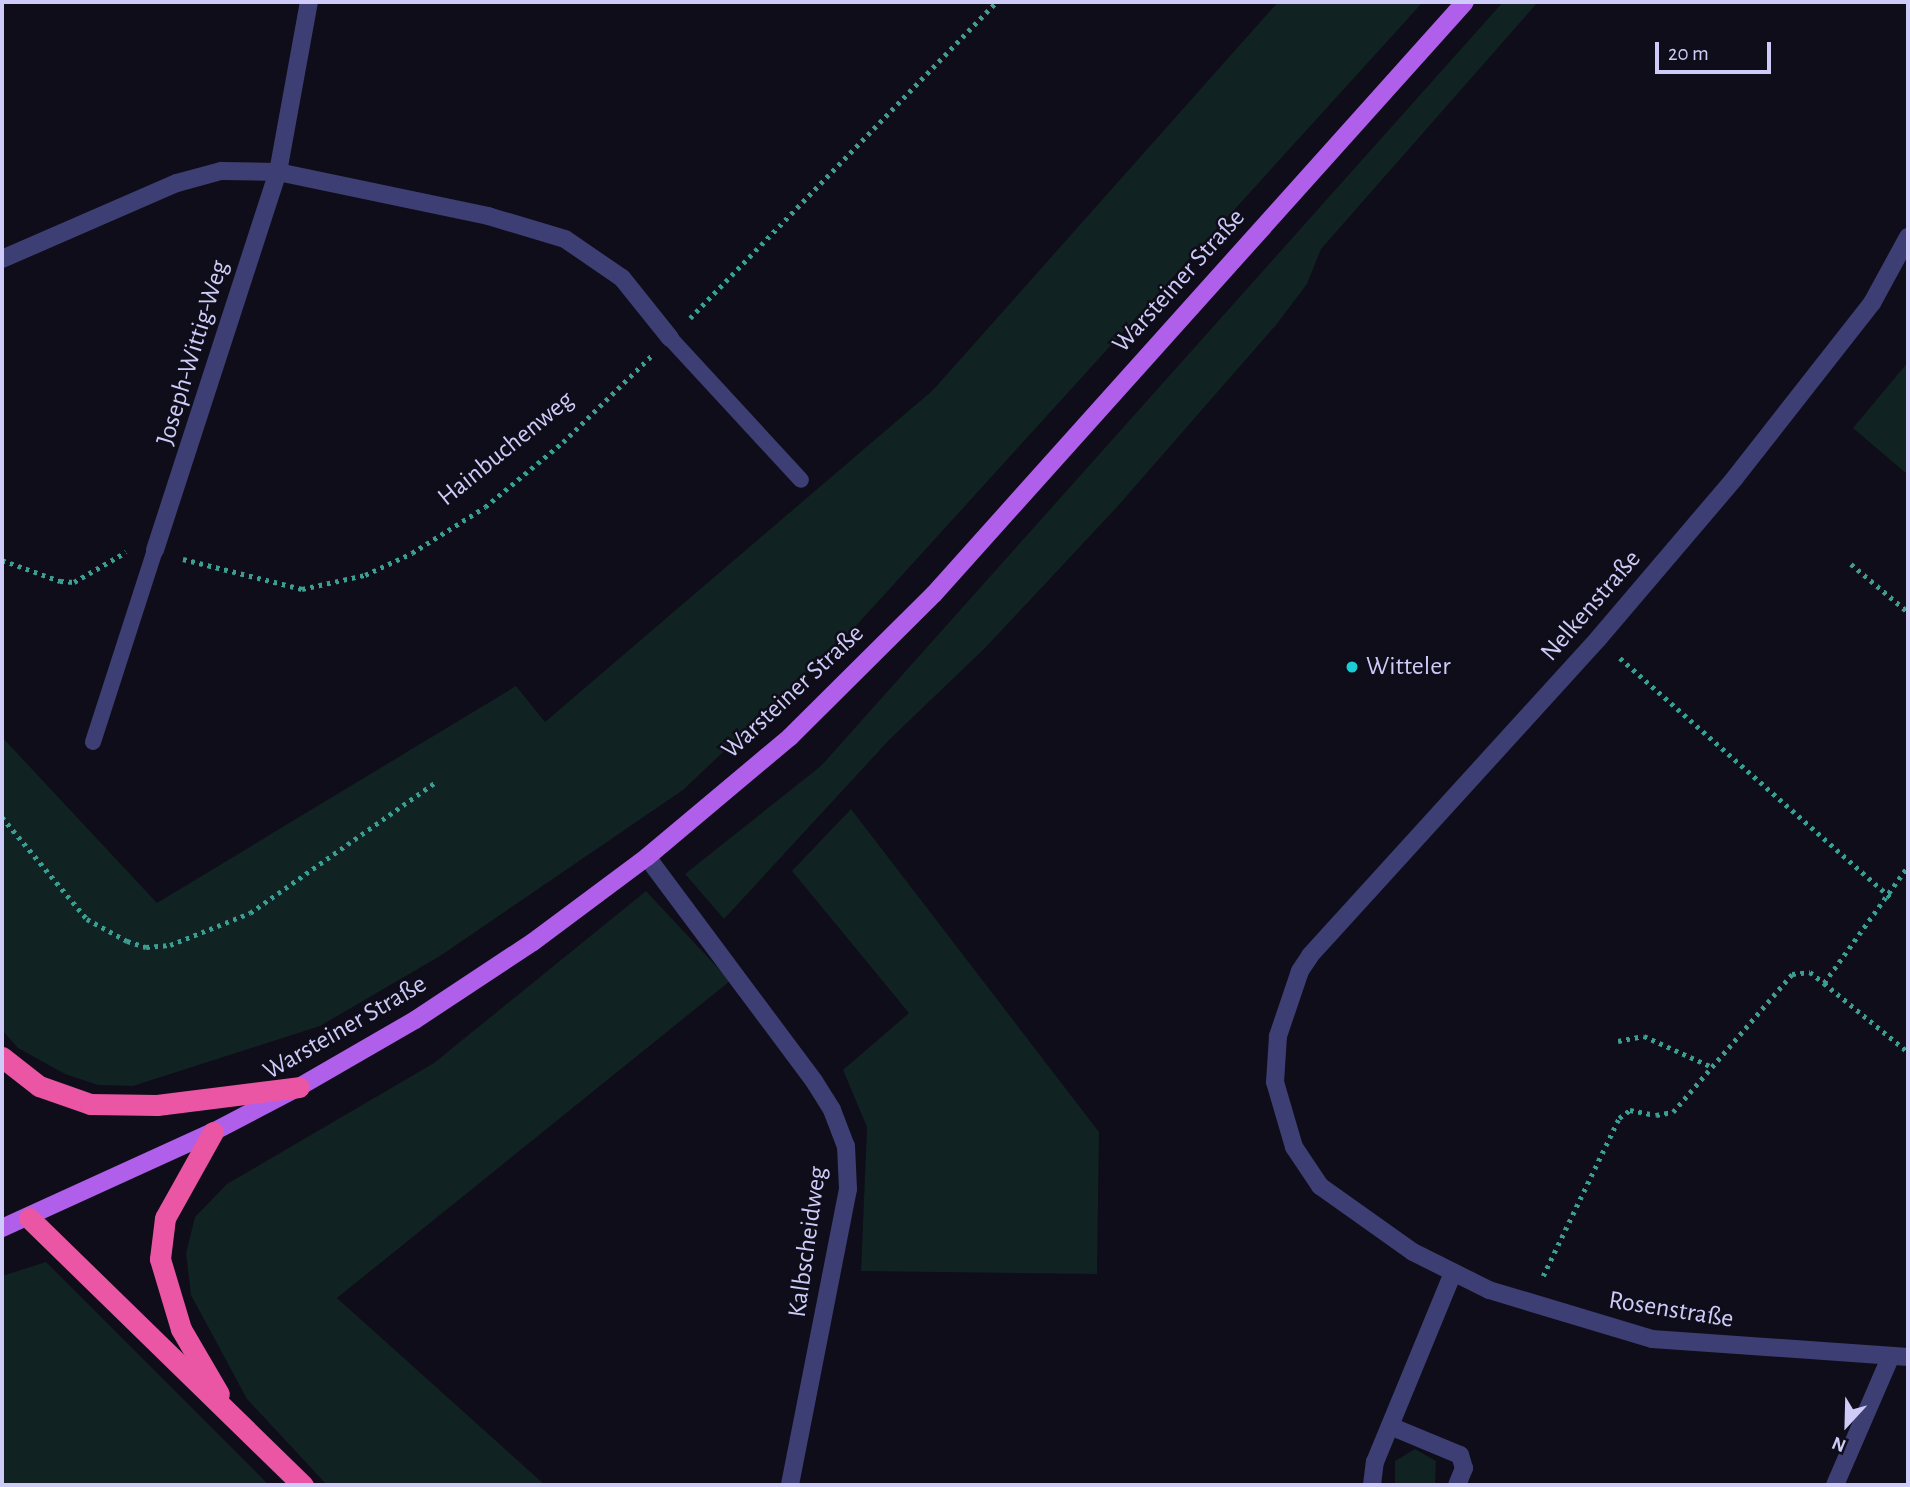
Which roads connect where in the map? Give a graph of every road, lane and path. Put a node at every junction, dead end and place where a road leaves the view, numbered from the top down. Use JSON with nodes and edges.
{"nodes":[{"id":1,"x":309,"y":2,"type":"edge"},
{"id":2,"x":996,"y":2,"type":"edge"},
{"id":3,"x":1465,"y":2,"type":"edge"},
{"id":4,"x":278,"y":172,"type":"junction"},
{"id":5,"x":1908,"y":236,"type":"edge"},
{"id":6,"x":2,"y":259,"type":"edge"},
{"id":7,"x":670,"y":338,"type":"junction"},
{"id":8,"x":801,"y":480,"type":"dead end"},
{"id":9,"x":156,"y":550,"type":"junction"},
{"id":10,"x":2,"y":560,"type":"edge"},
{"id":11,"x":1851,"y":564,"type":"dead end"},
{"id":12,"x":1908,"y":612,"type":"edge"},
{"id":13,"x":1598,"y":639,"type":"junction"},
{"id":14,"x":93,"y":742,"type":"dead end"},
{"id":15,"x":437,"y":781,"type":"dead end"},
{"id":16,"x":2,"y":817,"type":"edge"},
{"id":17,"x":647,"y":857,"type":"junction"},
{"id":18,"x":1908,"y":866,"type":"edge"},
{"id":19,"x":1890,"y":897,"type":"junction"},
{"id":20,"x":1824,"y":983,"type":"junction"},
{"id":21,"x":1292,"y":992,"type":"joint"},
{"id":22,"x":1618,"y":1041,"type":"dead end"},
{"id":23,"x":1908,"y":1052,"type":"edge"},
{"id":24,"x":2,"y":1057,"type":"edge"},
{"id":25,"x":1712,"y":1067,"type":"junction"},
{"id":26,"x":299,"y":1087,"type":"junction"},
{"id":27,"x":212,"y":1132,"type":"junction"},
{"id":28,"x":29,"y":1218,"type":"junction"},
{"id":29,"x":2,"y":1228,"type":"edge"},
{"id":30,"x":1453,"y":1273,"type":"junction"},
{"id":31,"x":1531,"y":1306,"type":"junction"},
{"id":32,"x":1908,"y":1357,"type":"edge"},
{"id":33,"x":1890,"y":1358,"type":"junction"},
{"id":34,"x":233,"y":1417,"type":"junction"},
{"id":35,"x":1390,"y":1426,"type":"junction"},
{"id":36,"x":303,"y":1485,"type":"edge"},
{"id":37,"x":790,"y":1485,"type":"edge"},
{"id":38,"x":1372,"y":1485,"type":"edge"},
{"id":39,"x":1457,"y":1485,"type":"edge"},
{"id":40,"x":1835,"y":1485,"type":"edge"}],
"edges":[{"from":1,"to":4,"type":"street","name":"Joseph-Wittig-Weg"},
{"from":2,"to":7,"type":"path","name":"Hainbuchenweg"},
{"from":3,"to":17,"type":"main road","name":"Warsteiner Straße"},
{"from":4,"to":6,"type":"street"},
{"from":4,"to":7,"type":"street"},
{"from":4,"to":9,"type":"street","name":"Joseph-Wittig-Weg"},
{"from":5,"to":13,"type":"street","name":"Nelkenstraße"},
{"from":7,"to":8,"type":"lane"},
{"from":7,"to":9,"type":"path","name":"Hainbuchenweg"},
{"from":9,"to":10,"type":"path"},
{"from":9,"to":14,"type":"lane"},
{"from":11,"to":12,"type":"path"},
{"from":13,"to":19,"type":"path"},
{"from":13,"to":21,"type":"street","name":"Nelkenstraße"},
{"from":15,"to":16,"type":"path"},
{"from":17,"to":26,"type":"main road","name":"Warsteiner Straße"},
{"from":17,"to":37,"type":"street","name":"Kalbscheidweg"},
{"from":18,"to":19,"type":"path"},
{"from":19,"to":20,"type":"path"},
{"from":20,"to":23,"type":"path"},
{"from":20,"to":25,"type":"path"},
{"from":21,"to":30,"type":"street","name":"Rosenstraße"},
{"from":22,"to":25,"type":"path"},
{"from":24,"to":26,"type":"highway"},
{"from":25,"to":31,"type":"path"},
{"from":26,"to":27,"type":"main road","name":"Warsteiner Straße"},
{"from":27,"to":28,"type":"main road","name":"Warsteiner Straße"},
{"from":27,"to":34,"type":"highway"},
{"from":28,"to":29,"type":"main road","name":"Warsteiner Straße"},
{"from":28,"to":34,"type":"highway"},
{"from":30,"to":31,"type":"street","name":"Rosenstraße"},
{"from":30,"to":35,"type":"street"},
{"from":31,"to":33,"type":"street","name":"Rosenstraße"},
{"from":32,"to":33,"type":"street","name":"Rosenstraße"},
{"from":33,"to":40,"type":"street"},
{"from":34,"to":36,"type":"highway"},
{"from":35,"to":38,"type":"street"},
{"from":35,"to":39,"type":"street"}]}
